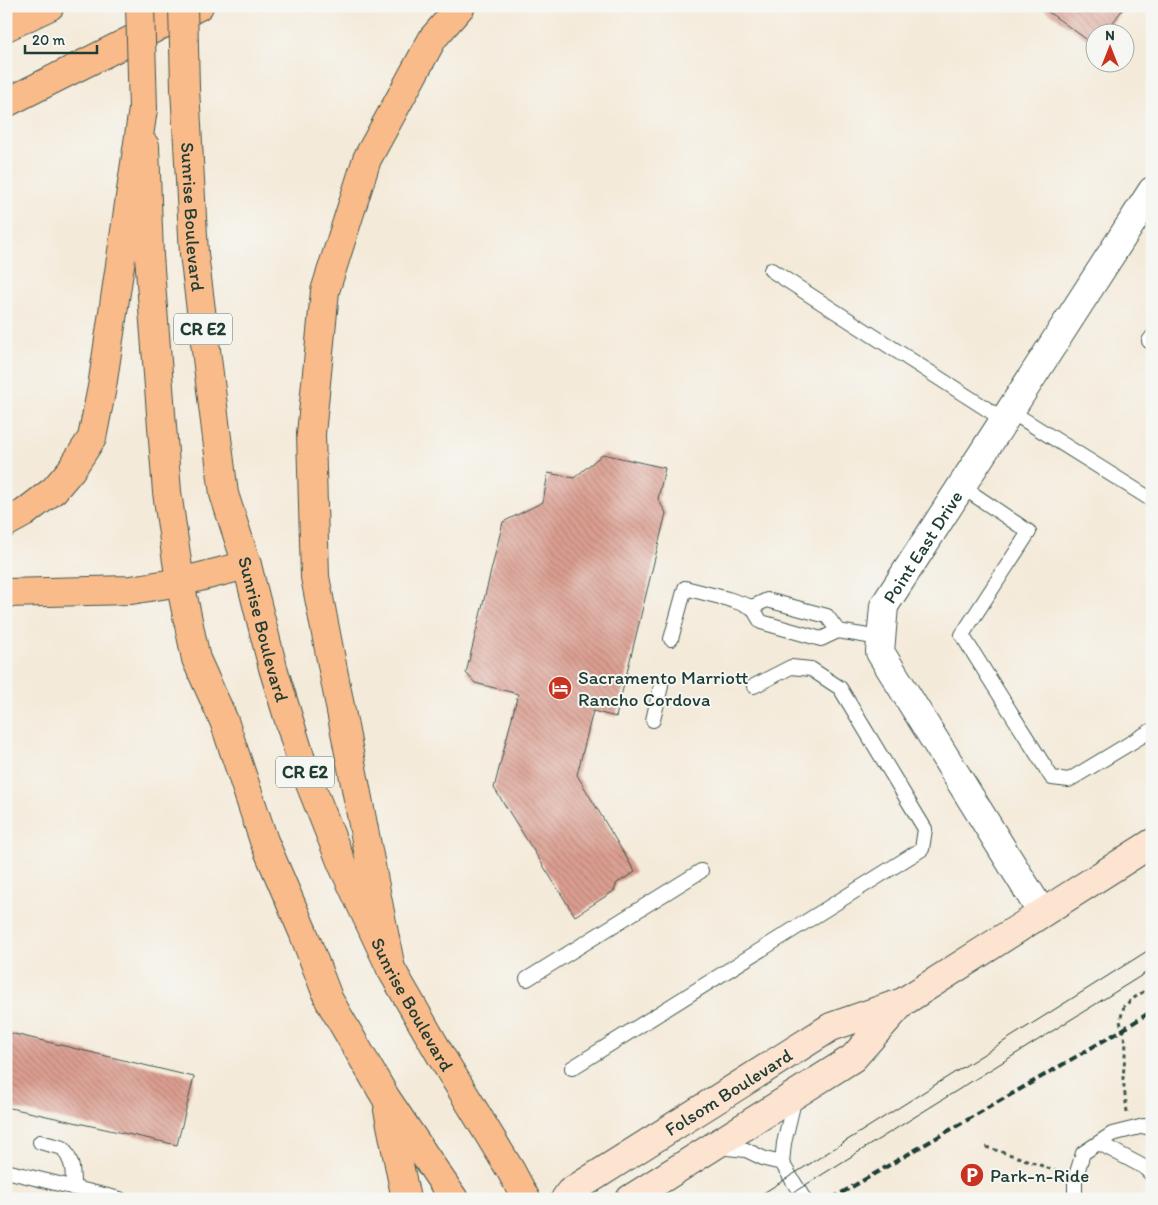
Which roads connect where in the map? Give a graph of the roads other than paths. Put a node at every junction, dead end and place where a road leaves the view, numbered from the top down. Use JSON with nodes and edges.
{"nodes":[{"id":1,"x":50,"y":6,"type":"edge"},
{"id":2,"x":140,"y":6,"type":"edge"},
{"id":3,"x":183,"y":6,"type":"edge"},
{"id":4,"x":199,"y":6,"type":"edge"},
{"id":5,"x":461,"y":6,"type":"edge"},
{"id":6,"x":6,"y":27,"type":"edge"},
{"id":7,"x":6,"y":103,"type":"edge"},
{"id":8,"x":143,"y":109,"type":"junction"},
{"id":9,"x":1152,"y":191,"type":"edge"},
{"id":10,"x":771,"y":270,"type":"dead end"},
{"id":11,"x":1152,"y":337,"type":"edge"},
{"id":12,"x":1152,"y":343,"type":"edge"},
{"id":13,"x":1007,"y":415,"type":"junction"},
{"id":14,"x":962,"y":486,"type":"junction"},
{"id":15,"x":1152,"y":500,"type":"edge"},
{"id":16,"x":6,"y":523,"type":"edge"},
{"id":17,"x":246,"y":565,"type":"junction"},
{"id":18,"x":180,"y":582,"type":"junction"},
{"id":19,"x":6,"y":594,"type":"edge"},
{"id":20,"x":752,"y":607,"type":"junction"},
{"id":21,"x":838,"y":631,"type":"junction"},
{"id":22,"x":880,"y":638,"type":"junction"},
{"id":23,"x":672,"y":639,"type":"dead end"},
{"id":24,"x":661,"y":686,"type":"dead end"},
{"id":25,"x":754,"y":686,"type":"dead end"},
{"id":26,"x":653,"y":720,"type":"dead end"},
{"id":27,"x":1152,"y":730,"type":"edge"},
{"id":28,"x":1152,"y":843,"type":"edge"},
{"id":29,"x":701,"y":871,"type":"dead end"},
{"id":30,"x":1042,"y":913,"type":"junction"},
{"id":31,"x":391,"y":969,"type":"junction"},
{"id":32,"x":527,"y":979,"type":"dead end"},
{"id":33,"x":903,"y":1002,"type":"junction"},
{"id":34,"x":572,"y":1068,"type":"dead end"},
{"id":35,"x":796,"y":1094,"type":"junction"},
{"id":36,"x":386,"y":1098,"type":"junction"},
{"id":37,"x":1152,"y":1129,"type":"edge"},
{"id":38,"x":40,"y":1142,"type":"dead end"},
{"id":39,"x":1099,"y":1143,"type":"junction"},
{"id":40,"x":713,"y":1146,"type":"junction"},
{"id":41,"x":782,"y":1163,"type":"junction"},
{"id":42,"x":6,"y":1171,"type":"edge"},
{"id":43,"x":1152,"y":1175,"type":"edge"},
{"id":44,"x":73,"y":1188,"type":"junction"},
{"id":45,"x":120,"y":1199,"type":"edge"},
{"id":46,"x":406,"y":1199,"type":"edge"},
{"id":47,"x":454,"y":1199,"type":"edge"},
{"id":48,"x":526,"y":1199,"type":"edge"},
{"id":49,"x":565,"y":1199,"type":"edge"},
{"id":50,"x":630,"y":1199,"type":"edge"},
{"id":51,"x":804,"y":1199,"type":"edge"},
{"id":52,"x":1075,"y":1199,"type":"edge"}],
"edges":[{"from":1,"to":6,"type":"main road"},
{"from":2,"to":8,"type":"main road","number":"CR E2","bridge":true},
{"from":3,"to":17,"type":"main road","name":"Sunrise Boulevard","number":"CR E2","bridge":true},
{"from":4,"to":7,"type":"main road"},
{"from":5,"to":31,"type":"main road"},
{"from":8,"to":16,"type":"main road"},
{"from":8,"to":18,"type":"main road","number":"CR E2"},
{"from":9,"to":13,"type":"street","name":"Point East Drive"},
{"from":10,"to":13,"type":"lane"},
{"from":11,"to":12,"type":"lane"},
{"from":13,"to":14,"type":"street","name":"Point East Drive"},
{"from":13,"to":15,"type":"lane"},
{"from":14,"to":22,"type":"street","name":"Point East Drive"},
{"from":14,"to":27,"type":"lane"},
{"from":17,"to":18,"type":"main road"},
{"from":17,"to":31,"type":"main road","name":"Sunrise Boulevard","number":"CR E2"},
{"from":18,"to":19,"type":"main road"},
{"from":18,"to":36,"type":"main road","number":"CR E2"},
{"from":20,"to":21,"type":"lane"},
{"from":20,"to":21,"type":"lane"},
{"from":20,"to":23,"type":"lane"},
{"from":21,"to":22,"type":"lane"},
{"from":22,"to":30,"type":"street","name":"Point East Drive"},
{"from":24,"to":26,"type":"lane"},
{"from":25,"to":34,"type":"lane"},
{"from":28,"to":30,"type":"main road","name":"Folsom Boulevard"},
{"from":29,"to":32,"type":"lane"},
{"from":30,"to":33,"type":"main road","name":"Folsom Boulevard"},
{"from":31,"to":48,"type":"main road","name":"Sunrise Boulevard","number":"CR E2"},
{"from":33,"to":35,"type":"main road","name":"Folsom Boulevard"},
{"from":33,"to":49,"type":"main road","name":"Folsom Boulevard"},
{"from":35,"to":40,"type":"main road","name":"Folsom Boulevard"},
{"from":35,"to":41,"type":"lane"},
{"from":36,"to":46,"type":"main road"},
{"from":36,"to":47,"type":"main road","number":"CR E2"},
{"from":37,"to":39,"type":"lane"},
{"from":38,"to":44,"type":"lane"},
{"from":39,"to":43,"type":"lane"},
{"from":39,"to":52,"type":"lane"},
{"from":40,"to":41,"type":"lane"},
{"from":40,"to":50,"type":"main road","name":"Folsom Boulevard"},
{"from":41,"to":51,"type":"lane"},
{"from":42,"to":44,"type":"lane"},
{"from":44,"to":45,"type":"lane"}]}
